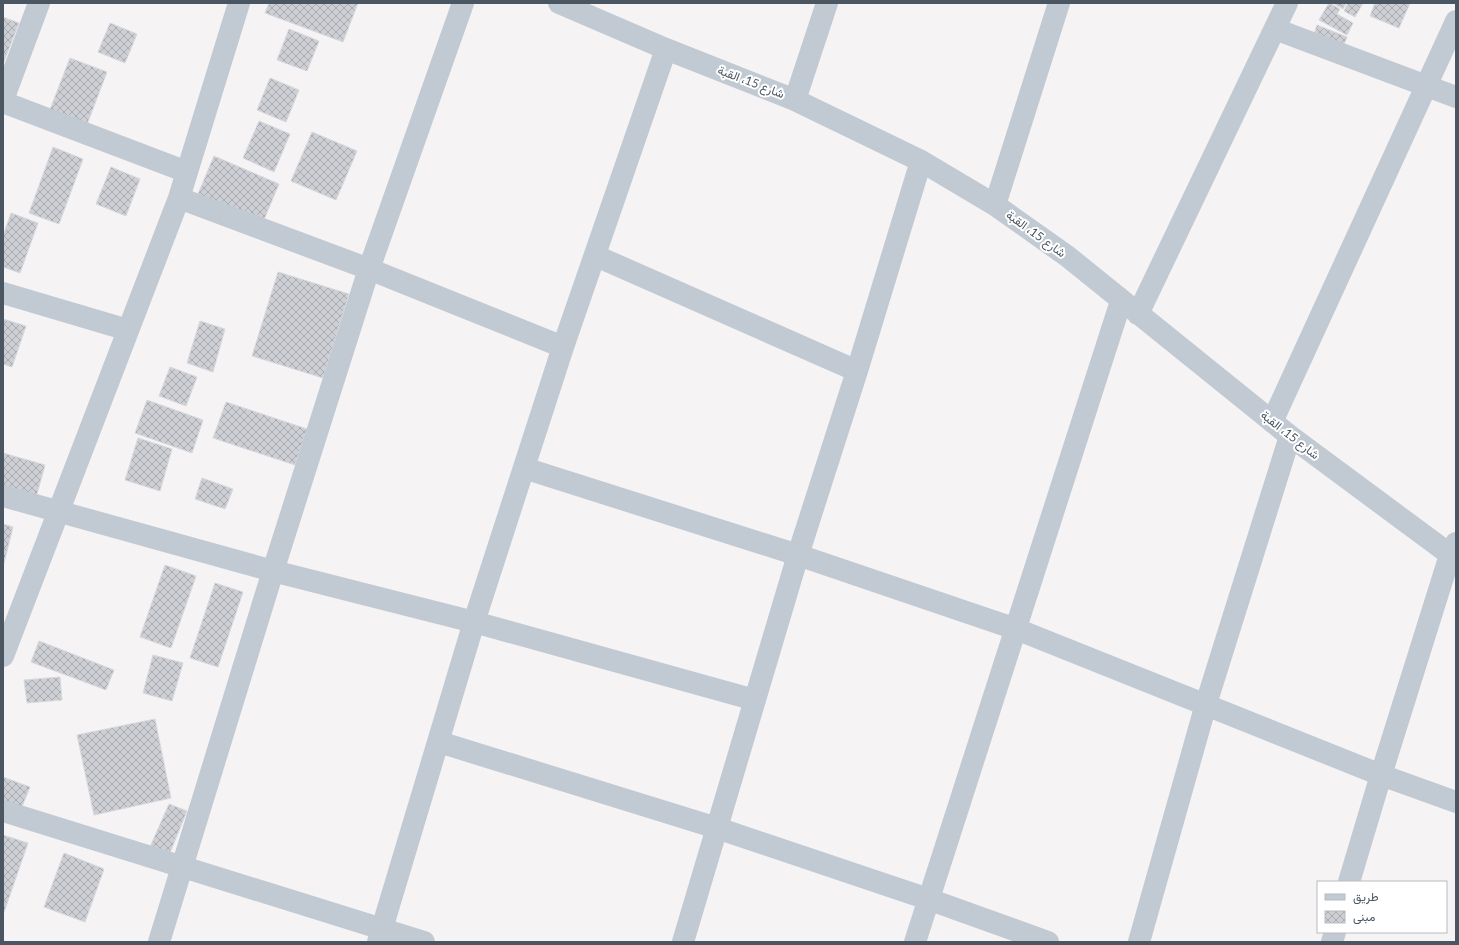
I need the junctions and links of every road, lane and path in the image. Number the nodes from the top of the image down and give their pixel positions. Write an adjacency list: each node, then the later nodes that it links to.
1 (39, 3): 14 (street)
2 (239, 3): 16 (street)
3 (463, 3): 20 (street)
4 (827, 3): 13 (street)
5 (1059, 3): 18 (street)
6 (1287, 3): 9 (street)
7 (569, 5): 10 (street, شارع 15، القبة)
8 (1456, 21): 11 (street)
9 (1275, 29): 11 (street); 23 (street)
10 (666, 49): 13 (street, شارع 15، القبة); 19 (street)
11 (1426, 85): 12 (street); 27 (street)
12 (1456, 97)
13 (795, 100): 15 (street, شارع 15، القبة)
14 (3, 101): 16 (street)
15 (921, 161): 18 (street, شارع 15، القبة); 26 (street)
16 (187, 172): 17 (street)
17 (179, 198): 20 (street); 24 (street)
18 (995, 206): 22 (street, شارع 15، القبة)
19 (596, 256): 25 (street); 26 (street)
20 (369, 269): 25 (street); 34 (street)
21 (3, 293): 24 (street)
22 (1121, 301): 23 (street, شارع 15، القبة); 36 (street)
23 (1138, 314): 27 (street, شارع 15، القبة)
24 (128, 330): 31 (street)
25 (563, 347): 29 (street)
26 (857, 372): 33 (street)
27 (1272, 422): 28 (street, شارع 15، القبة)
28 (1290, 436): 32 (street, شارع 15، القبة); 39 (street)
29 (524, 468): 33 (street); 35 (street)
30 (3, 496): 31 (street)
31 (58, 510): 34 (street); 37 (street)
32 (1454, 552): 41 (street)
33 (798, 555): 36 (street); 38 (street)
34 (273, 571): 35 (street); 45 (street)
35 (474, 622): 38 (street); 40 (street)
36 (1016, 629): 39 (street); 47 (street)
37 (3, 656)
38 (755, 700): 44 (street)
39 (1206, 704): 41 (street); 54 (street)
40 (438, 742): 44 (street); 48 (street)
41 (1381, 775): 42 (street); 46 (street)
42 (1456, 802)
43 (3, 811): 45 (street)
44 (717, 828): 47 (street); 51 (street)
45 (182, 866): 48 (street); 49 (street)
46 (1349, 881)
47 (928, 899): 52 (street); 53 (street)
48 (380, 935): 50 (street)
49 (159, 942)
50 (424, 942)
51 (683, 942)
52 (915, 942)
53 (1048, 942)
54 (1139, 942)

